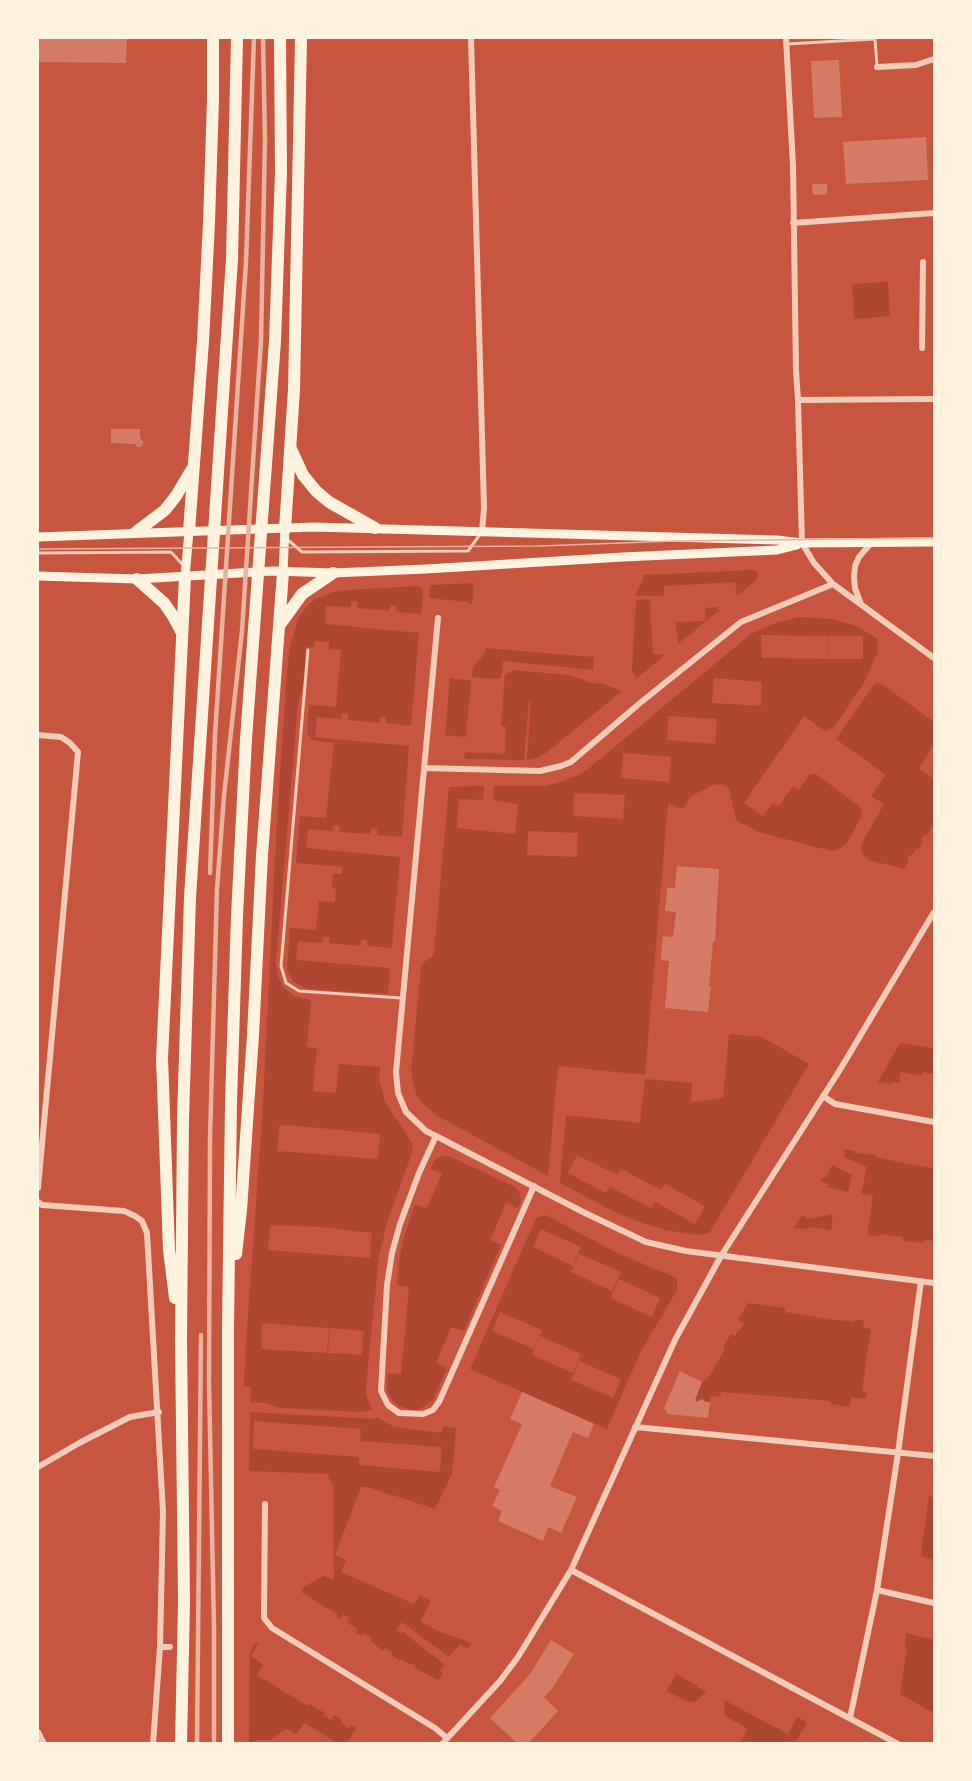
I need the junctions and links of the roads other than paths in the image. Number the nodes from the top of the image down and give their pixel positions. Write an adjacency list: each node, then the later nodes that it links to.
1 (213, 38): 16 (highway)
2 (237, 38): 53 (highway)
3 (280, 38): 52 (highway)
4 (301, 38): 15 (highway)
5 (471, 38): 21 (street)
6 (786, 41): 8 (lane); 10 (street)
7 (934, 59): 8 (street)
8 (877, 67)
9 (934, 213): 10 (street)
10 (793, 223): 14 (street)
11 (923, 262): 12 (street)
12 (922, 348)
13 (934, 399): 14 (street)
14 (798, 400): 25 (street)
15 (290, 448): 17 (highway); 20 (highway)
16 (194, 465): 18 (highway); 19 (highway)
17 (375, 528): 20 (main road); 21 (main road)
18 (193, 531): 19 (main road); 20 (main road); 29 (main road)
19 (136, 532): 22 (main road)
20 (282, 532): 21 (lane); 27 (main road)
21 (482, 532): 25 (main road)
22 (38, 537)
23 (872, 542): 24 (main road); 25 (main road); 33 (street)
24 (934, 542)
25 (802, 543): 28 (main road); 32 (street)
26 (38, 553): 29 (lane)
27 (278, 571): 28 (main road); 29 (main road); 35 (highway)
28 (333, 573): 35 (highway)
29 (189, 574): 31 (main road); 36 (highway)
30 (38, 576): 31 (main road)
31 (138, 579): 36 (highway)
32 (833, 584): 33 (street); 40 (street)
33 (861, 605): 38 (street)
34 (438, 618): 40 (street)
35 (278, 627): 52 (highway)
36 (182, 634): 53 (highway)
37 (308, 650): 42 (lane)
38 (934, 658)
39 (38, 735): 47 (street)
40 (424, 768): 42 (street)
41 (934, 912): 43 (street)
42 (403, 998): 45 (street)
43 (823, 1096): 44 (street); 49 (street)
44 (934, 1122)
45 (436, 1136): 46 (street); 46 (street)
46 (534, 1186): 49 (street)
47 (38, 1188)
48 (38, 1202): 54 (street)
49 (721, 1256): 50 (street); 55 (street)
50 (921, 1281): 51 (street); 56 (street)
51 (934, 1283)
52 (228, 1327): 71 (highway)
53 (181, 1340): 70 (highway)
54 (159, 1412): 58 (street); 63 (street)
55 (635, 1427): 56 (street); 60 (street)
56 (898, 1453): 57 (street); 61 (street)
57 (934, 1456)
58 (38, 1467)
59 (265, 1504): 67 (street)
60 (572, 1570): 65 (street); 67 (street)
61 (877, 1590): 62 (street); 65 (street)
62 (934, 1603)
63 (160, 1647): 64 (street); 69 (street)
64 (170, 1647)
65 (850, 1718): 72 (street)
66 (38, 1732): 68 (street)
67 (444, 1741)
68 (44, 1743)
69 (153, 1743)
70 (181, 1743)
71 (228, 1743)
72 (898, 1743)

